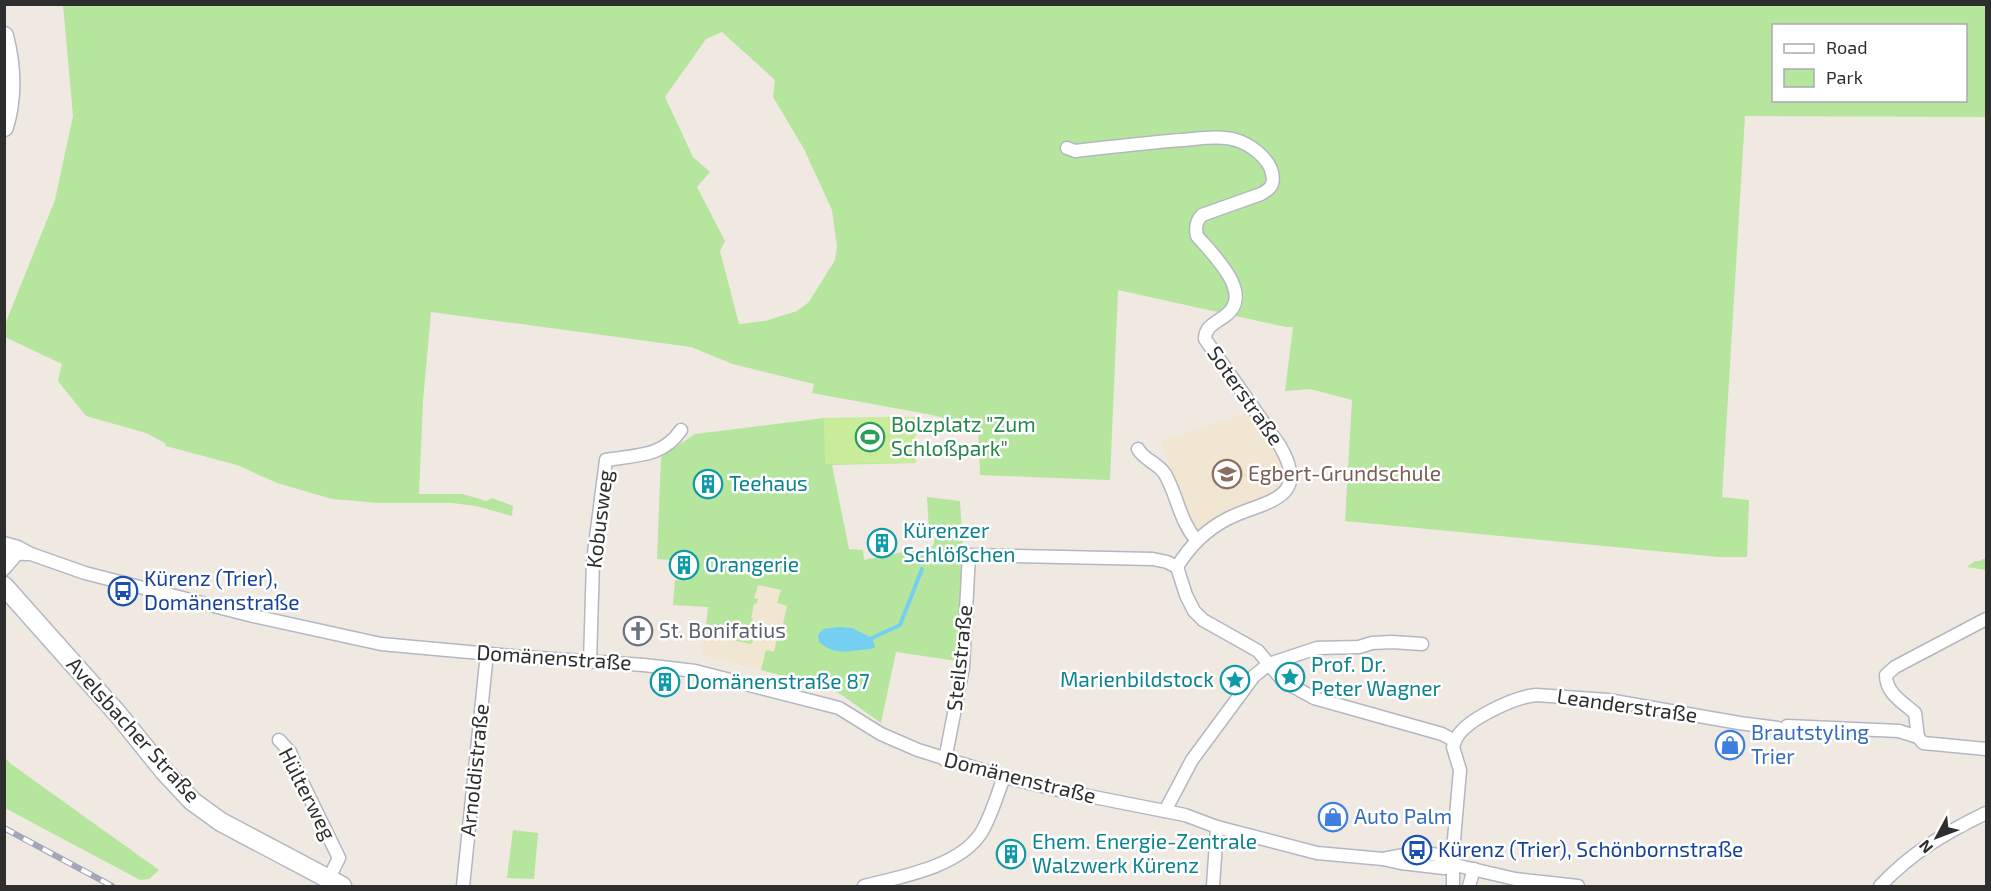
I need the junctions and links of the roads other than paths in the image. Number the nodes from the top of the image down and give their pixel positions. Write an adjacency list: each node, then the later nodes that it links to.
1 (4, 36): 2 (main road)
2 (4, 127)
3 (1067, 148): 6 (street, Soterstraße)
4 (681, 430): 16 (street, Kobusweg)
5 (1138, 449): 6 (street)
6 (1197, 541): 10 (street, Soterstraße)
7 (4, 543): 9 (street, Domänenstraße)
8 (11, 553): 9 (street, Domänenstraße); 11 (street, Domänenstraße)
9 (31, 554): 15 (street, Domänenstraße)
10 (1178, 567): 17 (street); 22 (street, Steilstraße)
11 (4, 569)
12 (5, 586): 29 (main road, Avelsbacher Straße)
13 (1986, 619): 18 (street)
14 (1422, 644): 17 (street)
15 (487, 653): 16 (street, Domänenstraße); 30 (street, Arnoldistraße)
16 (590, 662): 22 (street, Domänenstraße)
17 (1269, 664): 20 (street); 24 (street)
18 (1918, 737): 20 (street, Leanderstraße); 21 (street, Leanderstraße)
19 (279, 740): 29 (street, Hülterweg)
20 (1455, 741): 27 (street)
21 (1986, 749)
22 (945, 759): 23 (street, Domänenstraße)
23 (1004, 777): 24 (street, Domänenstraße); 31 (street)
24 (1165, 811): 26 (street, Domänenstraße)
25 (1986, 813): 36 (street)
26 (1217, 827): 27 (street, Domänenstraße); 32 (street)
27 (1455, 865): 28 (street, Domänenstraße); 33 (street)
28 (1474, 869): 34 (street); 35 (street, Domänenstraße)
29 (335, 883)
30 (463, 886)
31 (864, 886)
32 (1213, 886)
33 (1453, 886)
34 (1469, 886)
35 (1578, 886)
36 (1880, 886)

